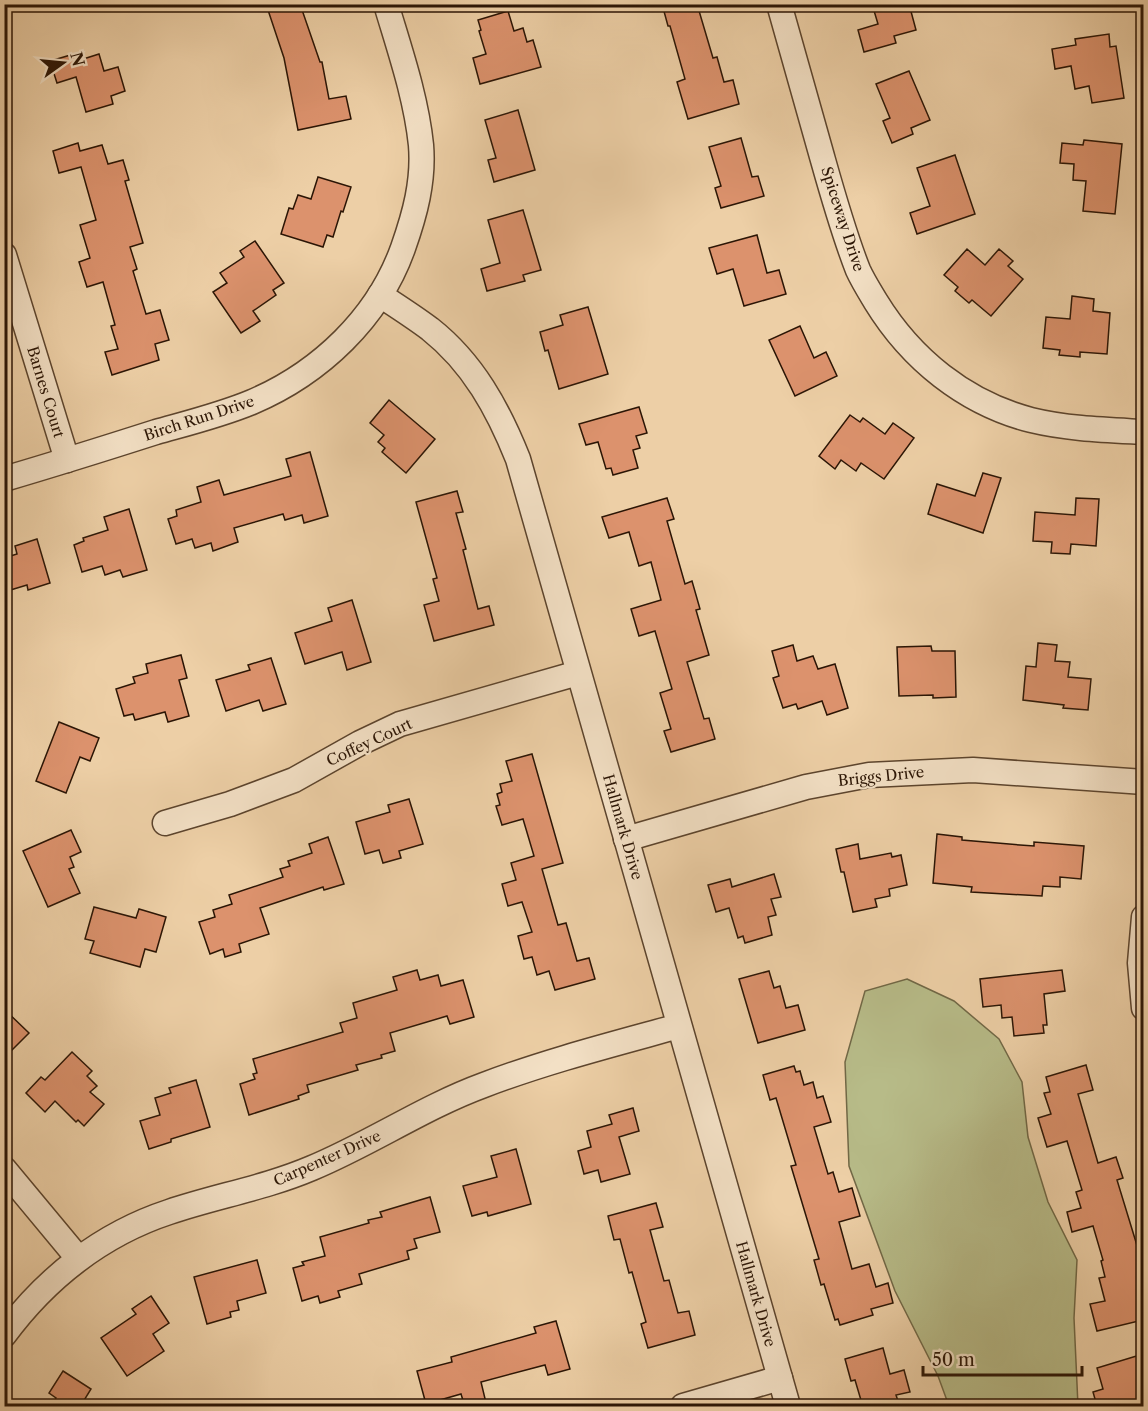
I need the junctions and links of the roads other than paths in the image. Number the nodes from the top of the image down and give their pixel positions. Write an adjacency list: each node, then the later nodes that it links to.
1 (386, 4): 4 (street, Birch Run Drive)
2 (779, 4): 5 (street, Spiceway Drive)
3 (4, 255): 6 (street, Barnes Court)
4 (380, 295): 6 (street, Birch Run Drive); 8 (street, Hallmark Drive)
5 (1143, 432)
6 (67, 460): 7 (street, Birch Run Drive)
7 (4, 479)
8 (578, 674): 10 (street, Coffey Court); 11 (street, Hallmark Drive)
9 (1143, 782): 11 (street, Briggs Drive)
10 (165, 823)
11 (626, 839): 14 (street, Hallmark Drive)
12 (1143, 917): 13 (street)
13 (1143, 1008)
14 (679, 1026): 16 (street, Carpenter Drive); 18 (street, Hallmark Drive)
15 (4, 1169): 16 (street)
16 (78, 1258): 17 (street, Carpenter Drive)
17 (4, 1335)
18 (780, 1378): 19 (street); 20 (street, Hallmark Drive)
19 (683, 1407)
20 (788, 1407)

